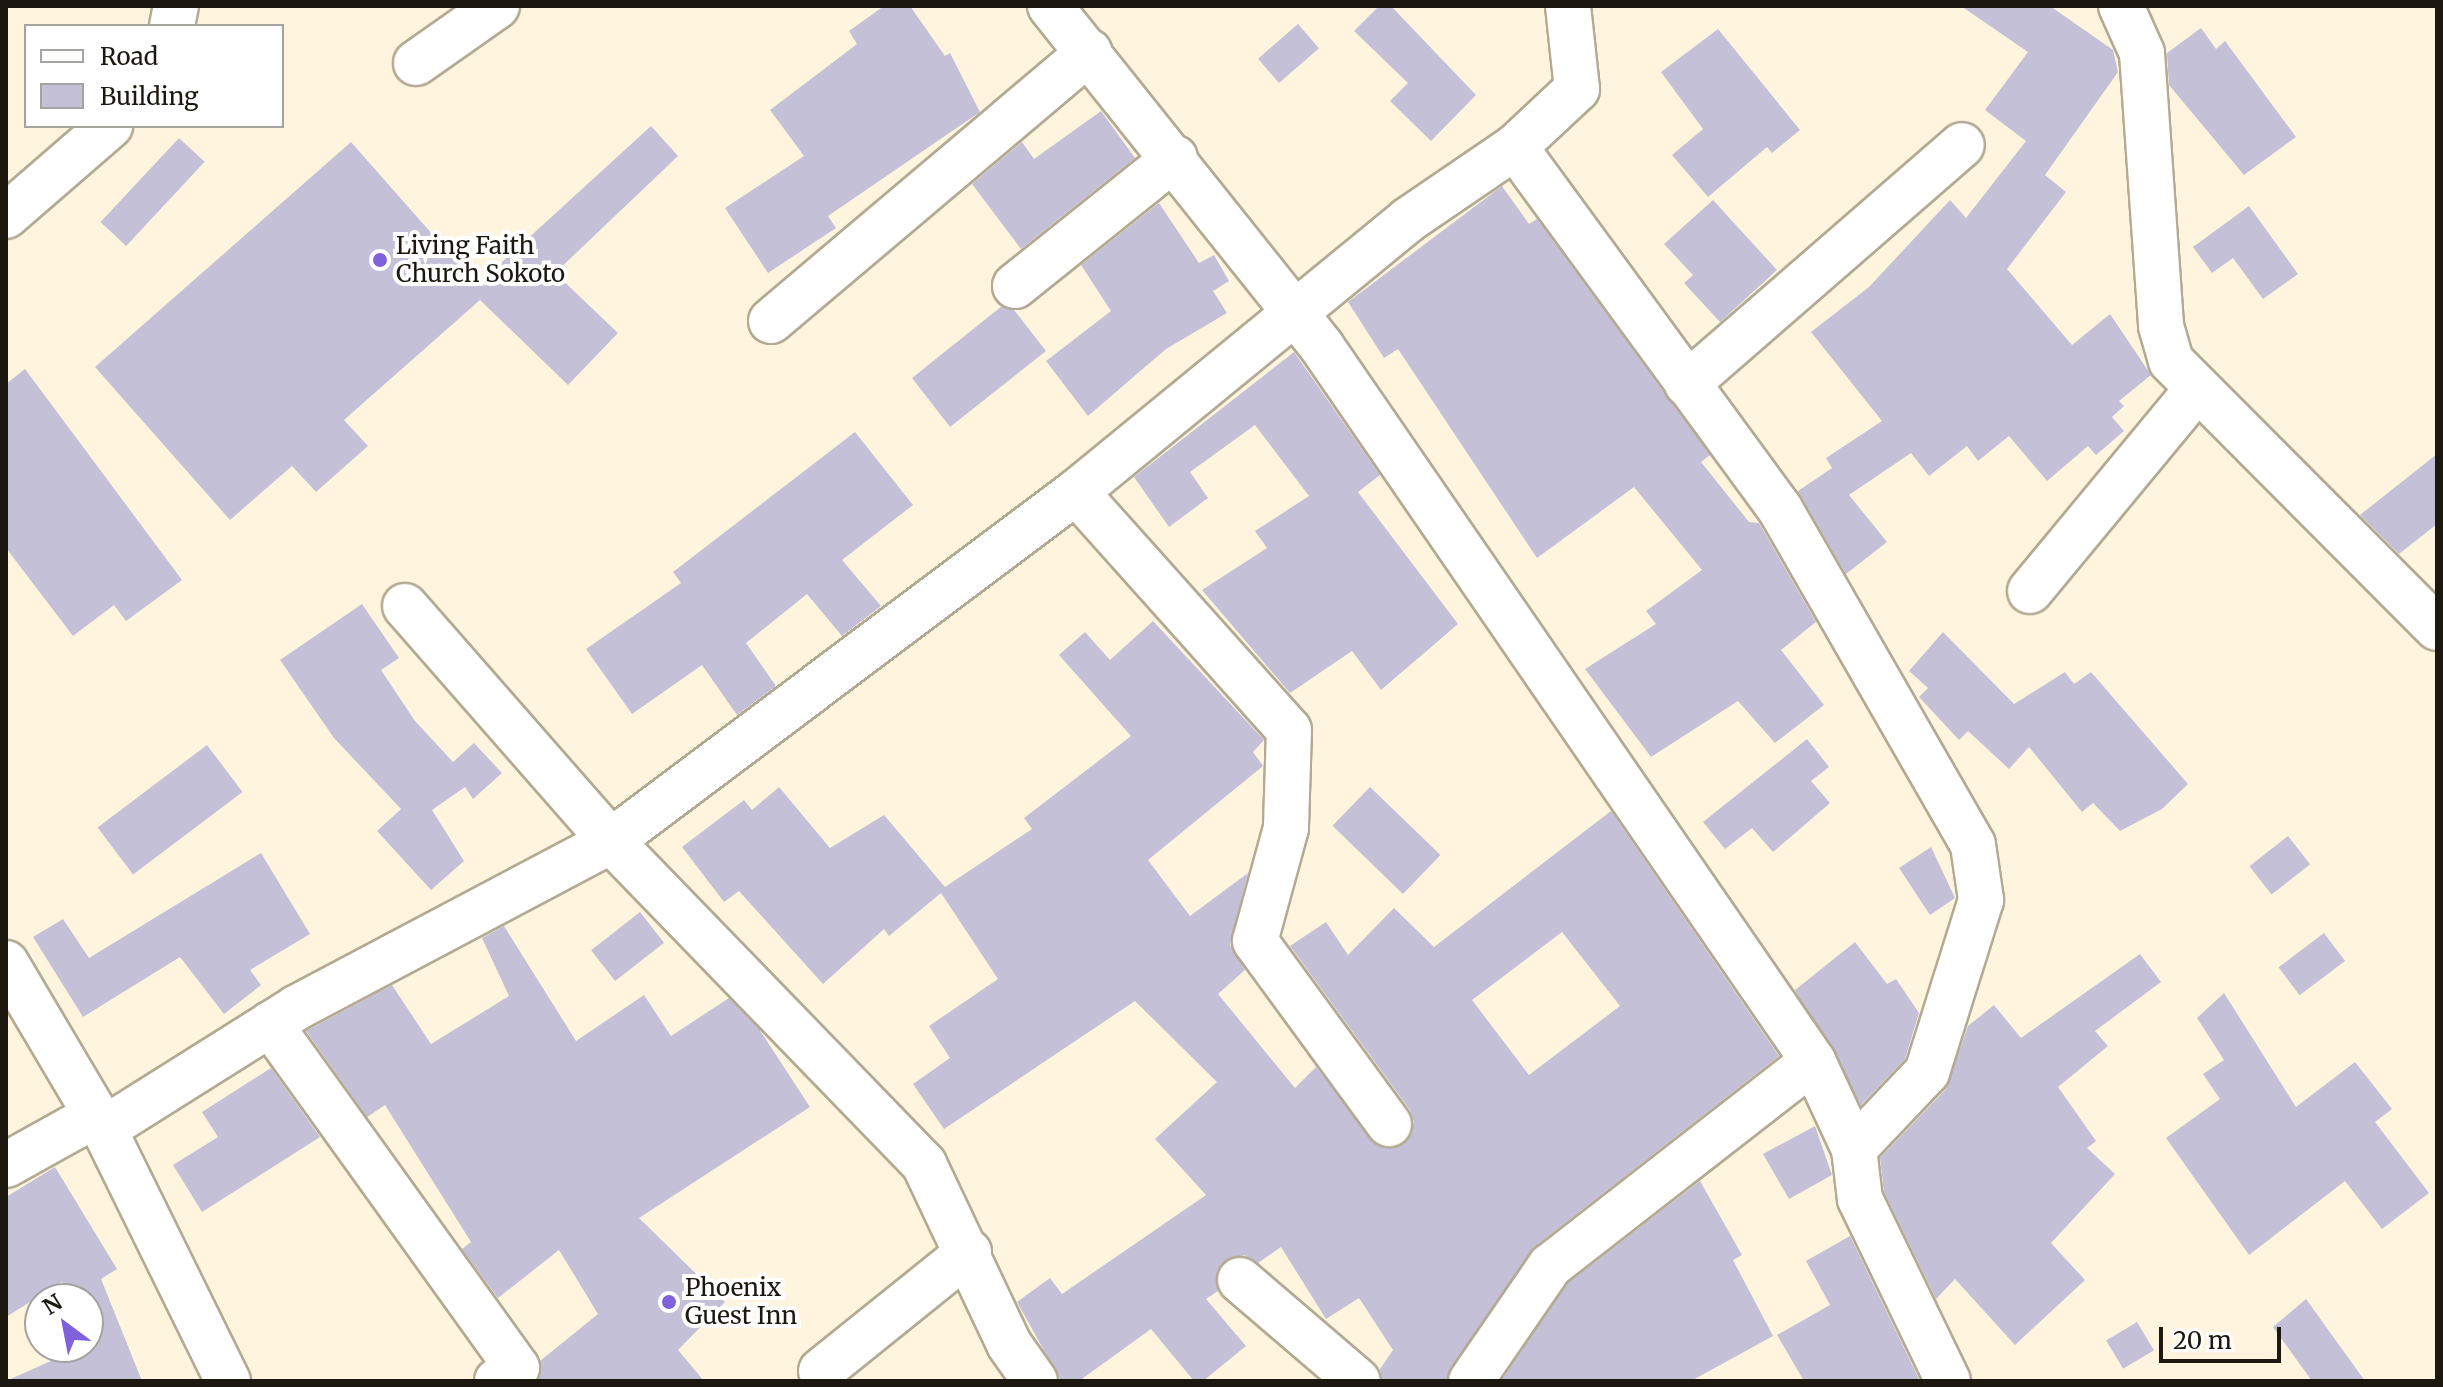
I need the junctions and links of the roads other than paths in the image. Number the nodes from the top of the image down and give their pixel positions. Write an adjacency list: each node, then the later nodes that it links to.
1 (497, 6): 6 (street)
2 (1050, 6): 5 (street)
3 (1568, 6): 9 (street)
4 (2121, 6): 16 (street)
5 (1089, 52): 10 (street); 14 (street)
6 (416, 63)
7 (108, 128): 11 (street)
8 (1962, 145): 15 (street)
9 (1515, 147): 13 (street); 15 (street)
10 (1175, 158): 12 (street); 13 (street)
11 (6, 216)
12 (1015, 286)
13 (1296, 314): 17 (street); 24 (street)
14 (771, 321)
15 (1687, 384): 27 (street)
16 (2197, 389): 18 (street); 20 (street)
17 (1076, 492): 21 (street); 26 (street)
18 (2030, 591)
19 (405, 606): 21 (street)
20 (2437, 628)
21 (611, 841): 23 (street); 29 (street)
22 (6, 963): 25 (street)
23 (270, 1024): 25 (street); 33 (street)
24 (1813, 1061): 27 (street); 36 (street)
25 (100, 1122): 28 (street); 32 (street)
26 (1389, 1124)
27 (1854, 1149): 37 (street)
28 (6, 1165)
29 (969, 1252): 31 (street); 34 (street)
30 (1240, 1280): 35 (street)
31 (821, 1371)
32 (228, 1381)
33 (497, 1381)
34 (1035, 1381)
35 (1358, 1381)
36 (1471, 1381)
37 (1948, 1381)

